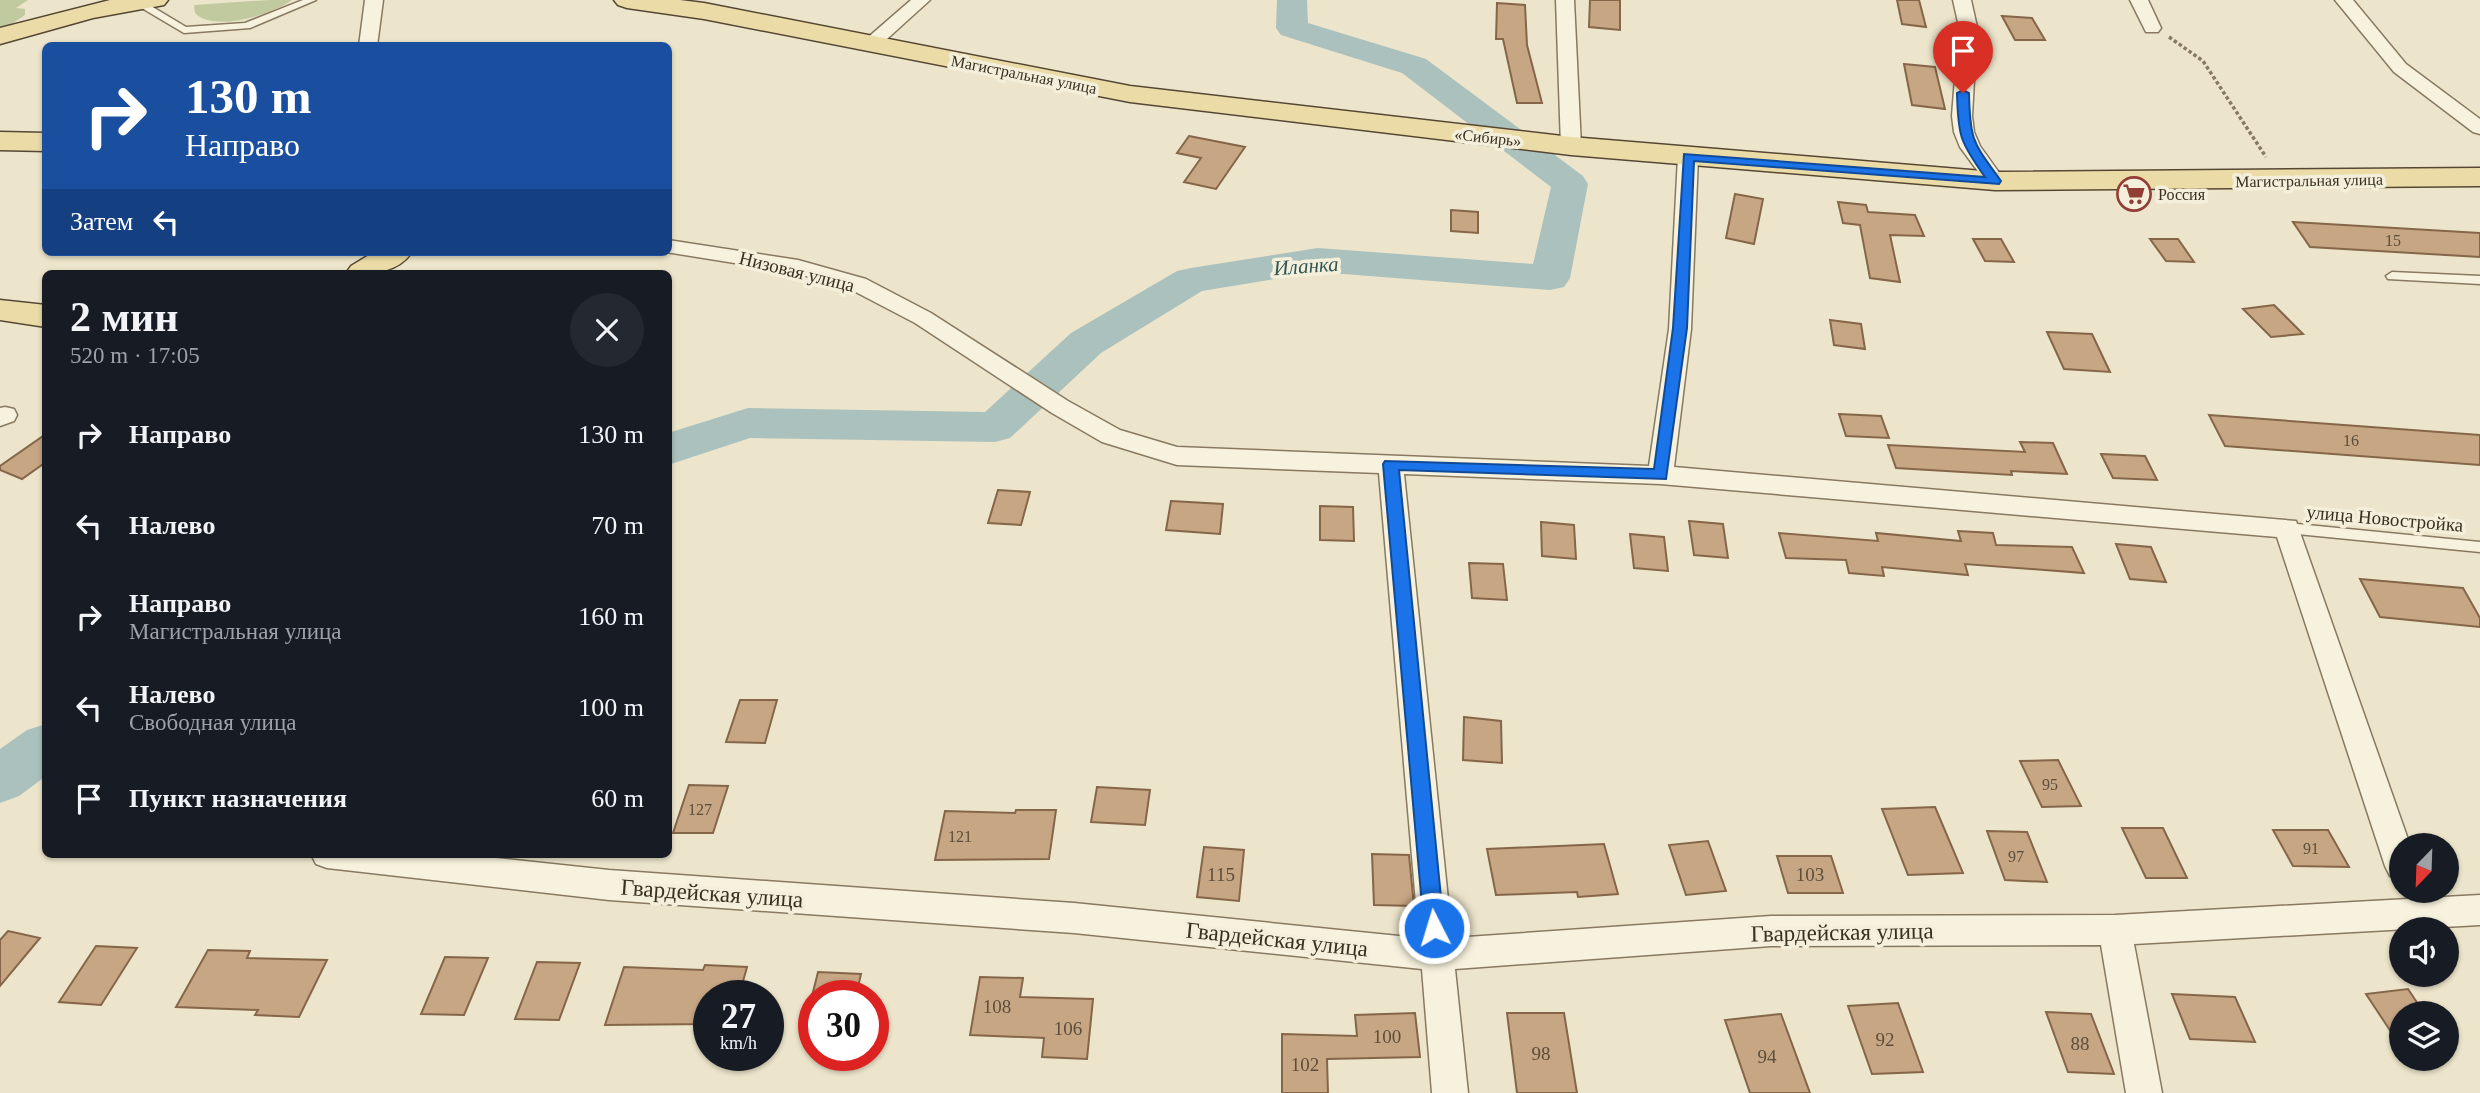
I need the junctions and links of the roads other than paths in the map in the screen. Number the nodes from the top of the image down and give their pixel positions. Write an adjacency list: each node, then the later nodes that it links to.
1 (311, 0): 9 (lane)
2 (374, 0): 12 (street)
3 (627, 0): 13 (main road, Магистральная улица)
4 (921, 0): 13 (street)
5 (1565, 0): 19 (street)
6 (1962, 0): 22 (street)
7 (2139, 0): 10 (street)
8 (2344, 0): 15 (street)
9 (146, 1): 11 (main road); 14 (main road)
10 (2152, 27)
11 (0, 36)
12 (369, 42)
13 (872, 44): 16 (main road, Магистральная улица)
14 (0, 54)
15 (2480, 128)
16 (1424, 130): 19 (main road, «Сибирь»)
17 (0, 141): 18 (main road)
18 (42, 142)
19 (1562, 145): 20 (main road, Магистральная улица)
20 (1688, 157): 22 (main road, Магистральная улица); 31 (street)
21 (2480, 177): 22 (main road, Магистральная улица)
22 (1994, 181)
23 (672, 247): 30 (street, Низовая улица)
24 (388, 256): 25 (main road)
25 (371, 265)
26 (2392, 276): 27 (lane)
27 (2480, 279)
28 (0, 310): 29 (main road)
29 (42, 315)
30 (1391, 464): 31 (street, Низовая улица); 40 (street)
31 (1660, 475): 32 (street, Низовая улица)
32 (2287, 528): 33 (lane, улица Новостройка); 34 (street)
33 (2480, 547)
34 (2390, 833)
35 (364, 858): 40 (street, Гвардейская улица)
36 (2402, 903): 39 (street, Гвардейская улица)
37 (2421, 903): 38 (street, Гвардейская улица)
38 (2480, 910)
39 (2115, 930): 40 (street, Гвардейская улица); 42 (street)
40 (1436, 955): 41 (street)
41 (1450, 1093)
42 (2144, 1093)

